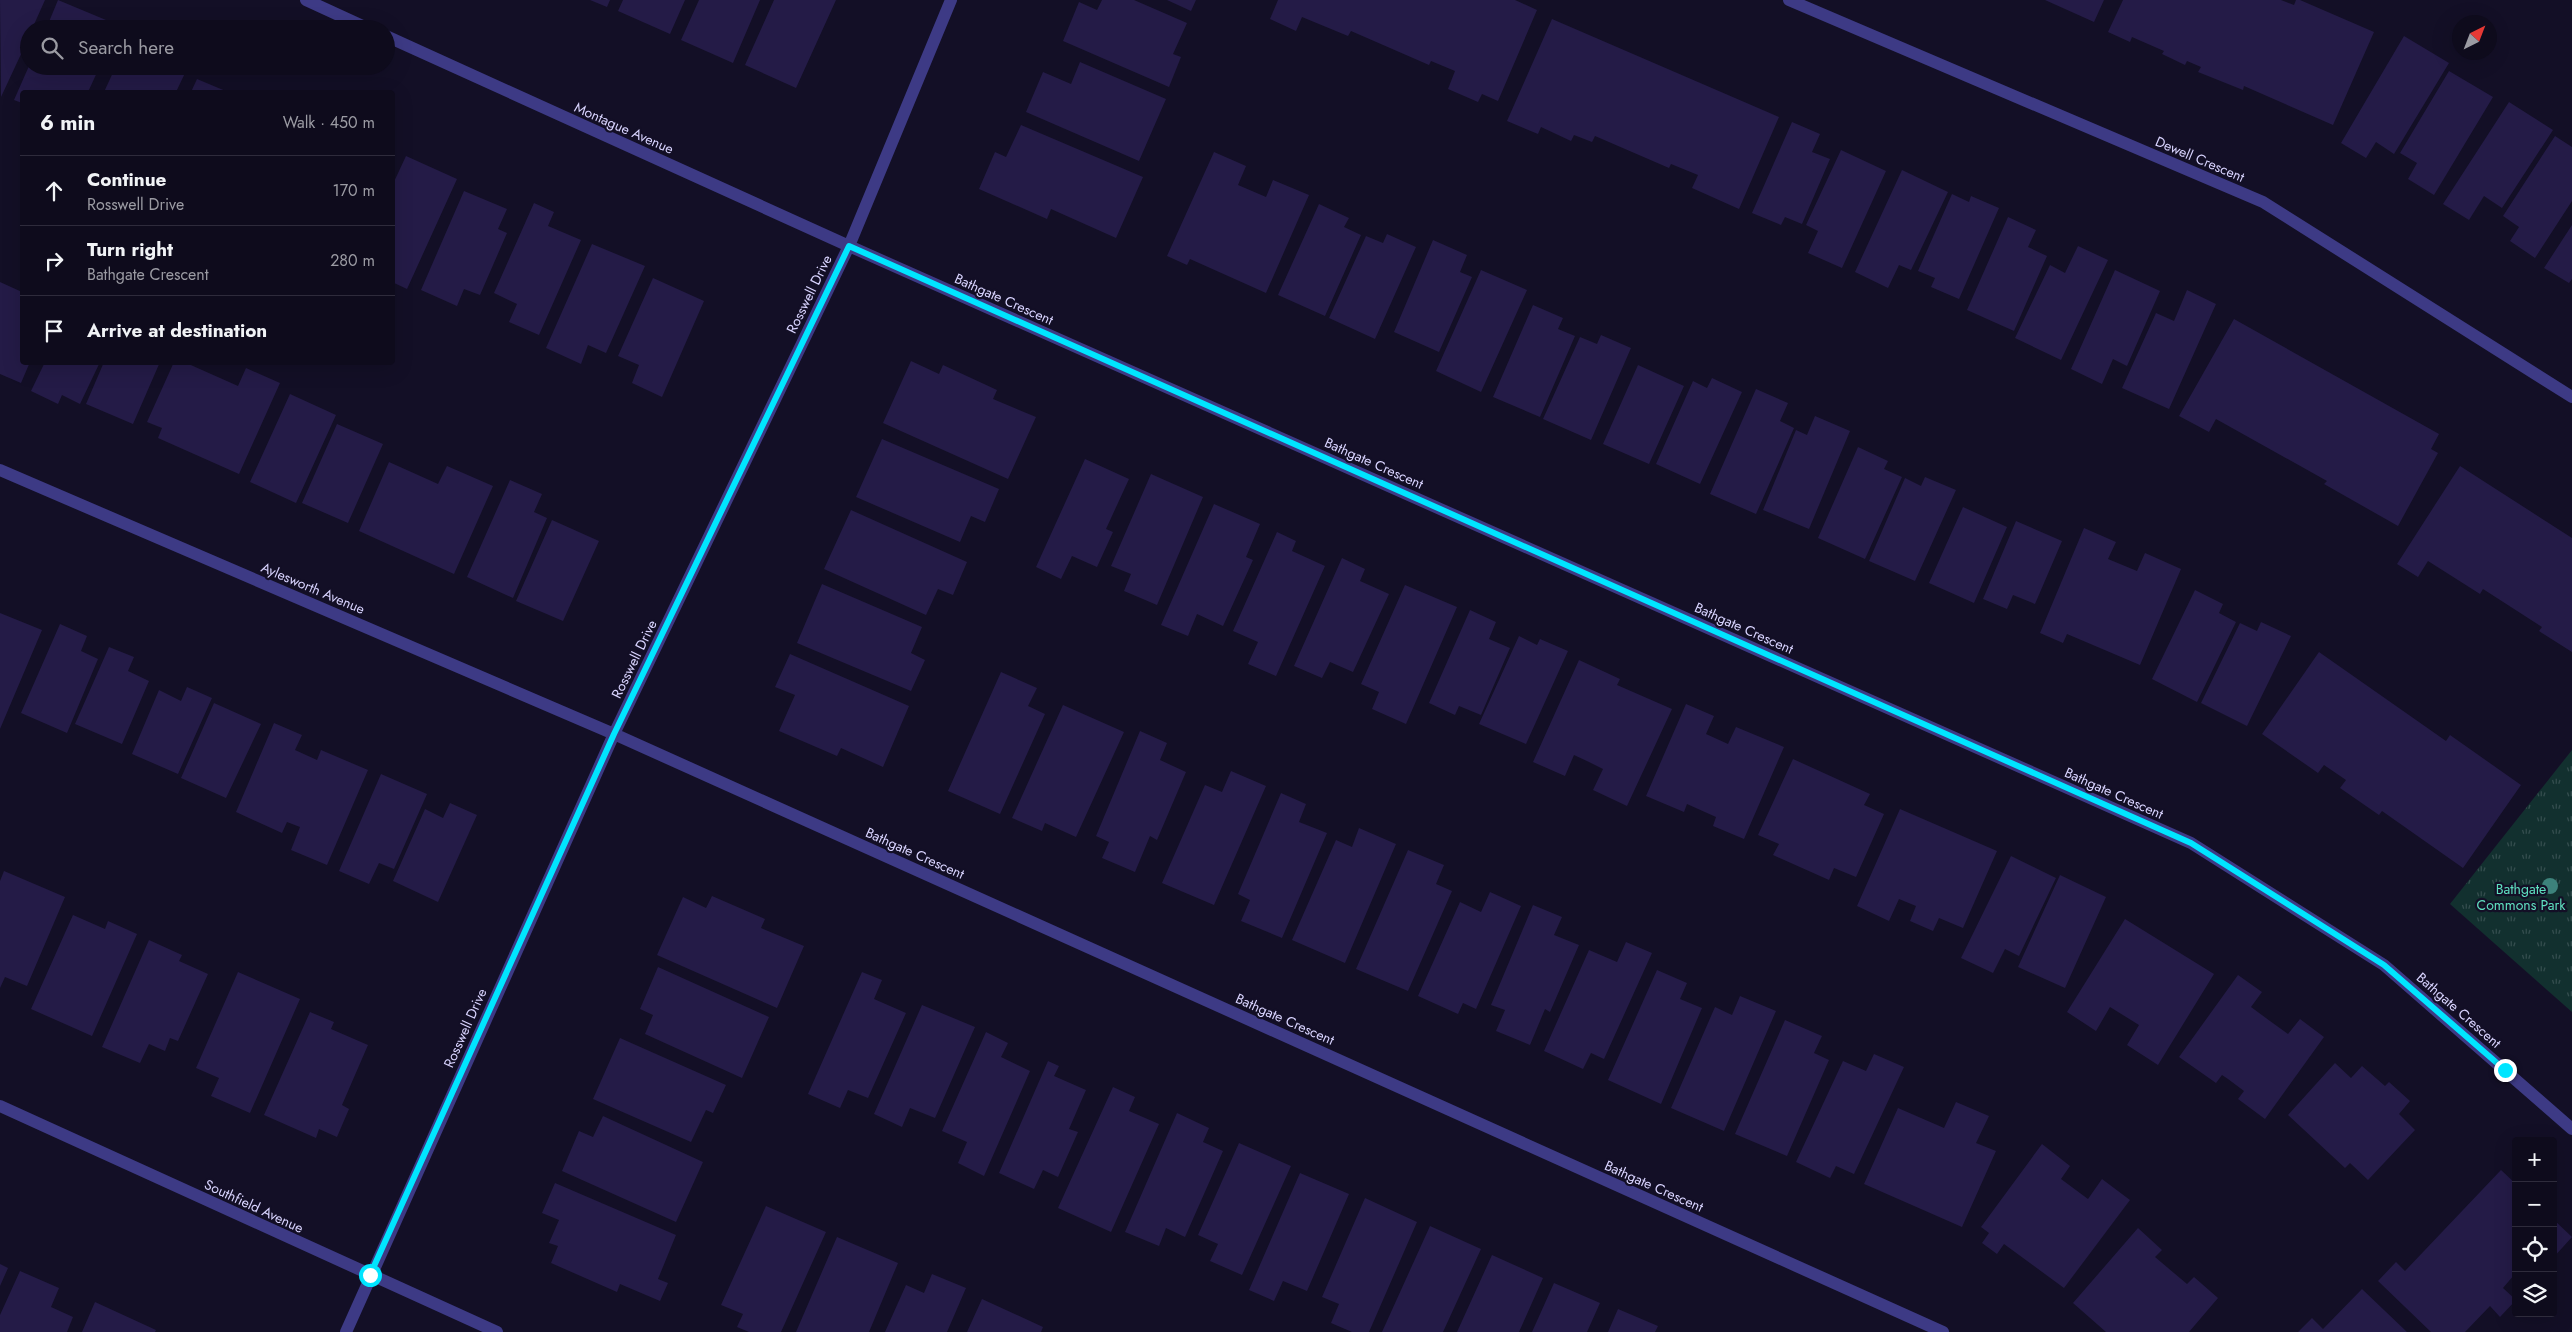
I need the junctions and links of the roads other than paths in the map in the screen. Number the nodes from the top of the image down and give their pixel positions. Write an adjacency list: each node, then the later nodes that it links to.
1 (306, 0): 4 (street)
2 (951, 0): 6 (street, Rosswell Drive)
3 (1789, 0): 7 (street, Dewell Crescent)
4 (349, 20)
5 (395, 40): 6 (street, Montague Avenue)
6 (849, 246): 9 (street, Rosswell Drive); 11 (street, Bathgate Crescent)
7 (2572, 397)
8 (0, 470): 9 (street, Aylesworth Avenue)
9 (614, 734): 12 (street, Rosswell Drive); 15 (street, Bathgate Crescent)
10 (0, 1106): 12 (street, Southfield Avenue)
11 (2572, 1128)
12 (370, 1275): 13 (street, Rosswell Drive); 14 (street, Southfield Avenue)
13 (346, 1332)
14 (496, 1332)
15 (1943, 1332)

